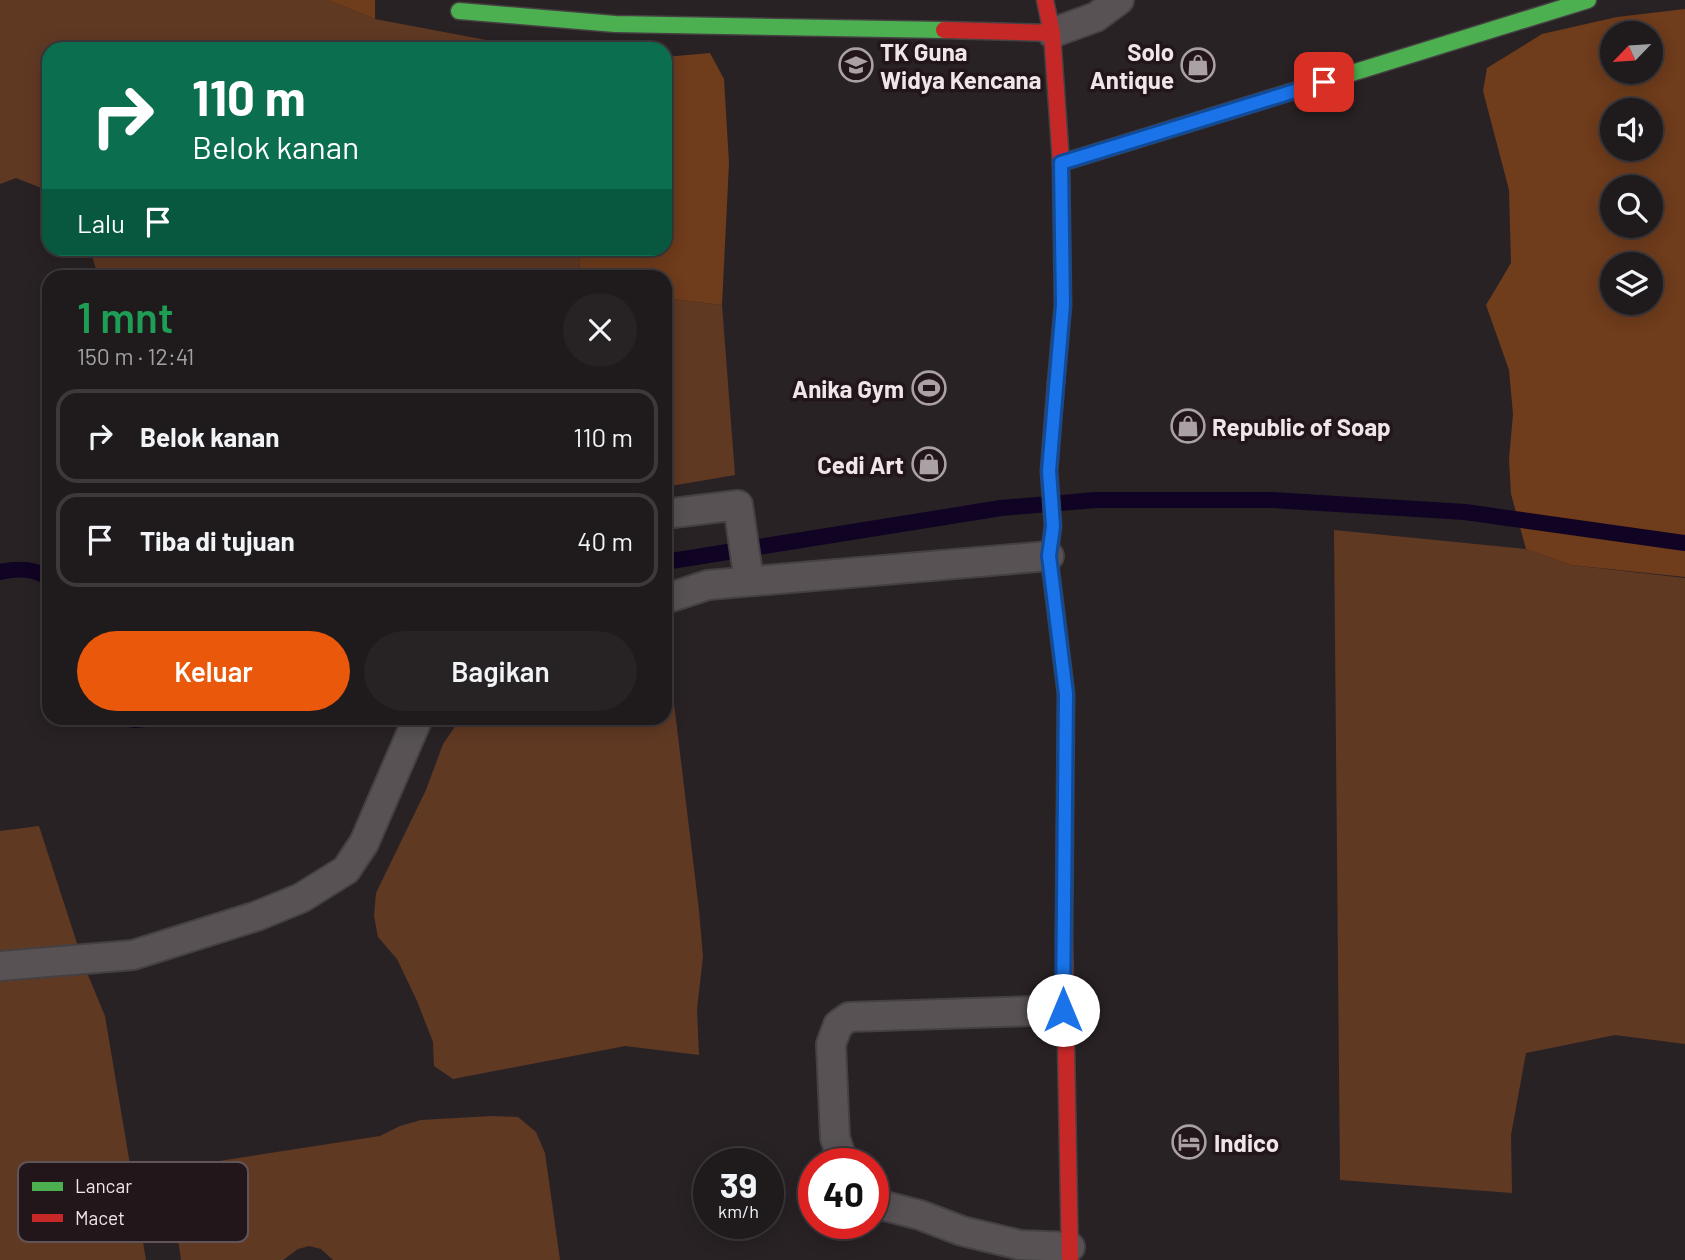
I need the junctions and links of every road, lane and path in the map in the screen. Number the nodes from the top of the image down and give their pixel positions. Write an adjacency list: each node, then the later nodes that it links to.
1 (1045, 0): 5 (street)
2 (1119, 0): 5 (lane)
3 (1588, 0): 6 (street)
4 (459, 10): 5 (street)
5 (1052, 33): 6 (street)
6 (1061, 163): 8 (street)
7 (672, 513): 9 (lane)
8 (1049, 556): 9 (lane); 13 (street)
9 (748, 577): 10 (lane)
10 (672, 597)
11 (415, 725): 12 (lane)
12 (0, 966)
13 (1063, 1010): 14 (lane); 16 (street)
14 (838, 1148)
15 (889, 1207): 16 (lane)
16 (1070, 1253)

